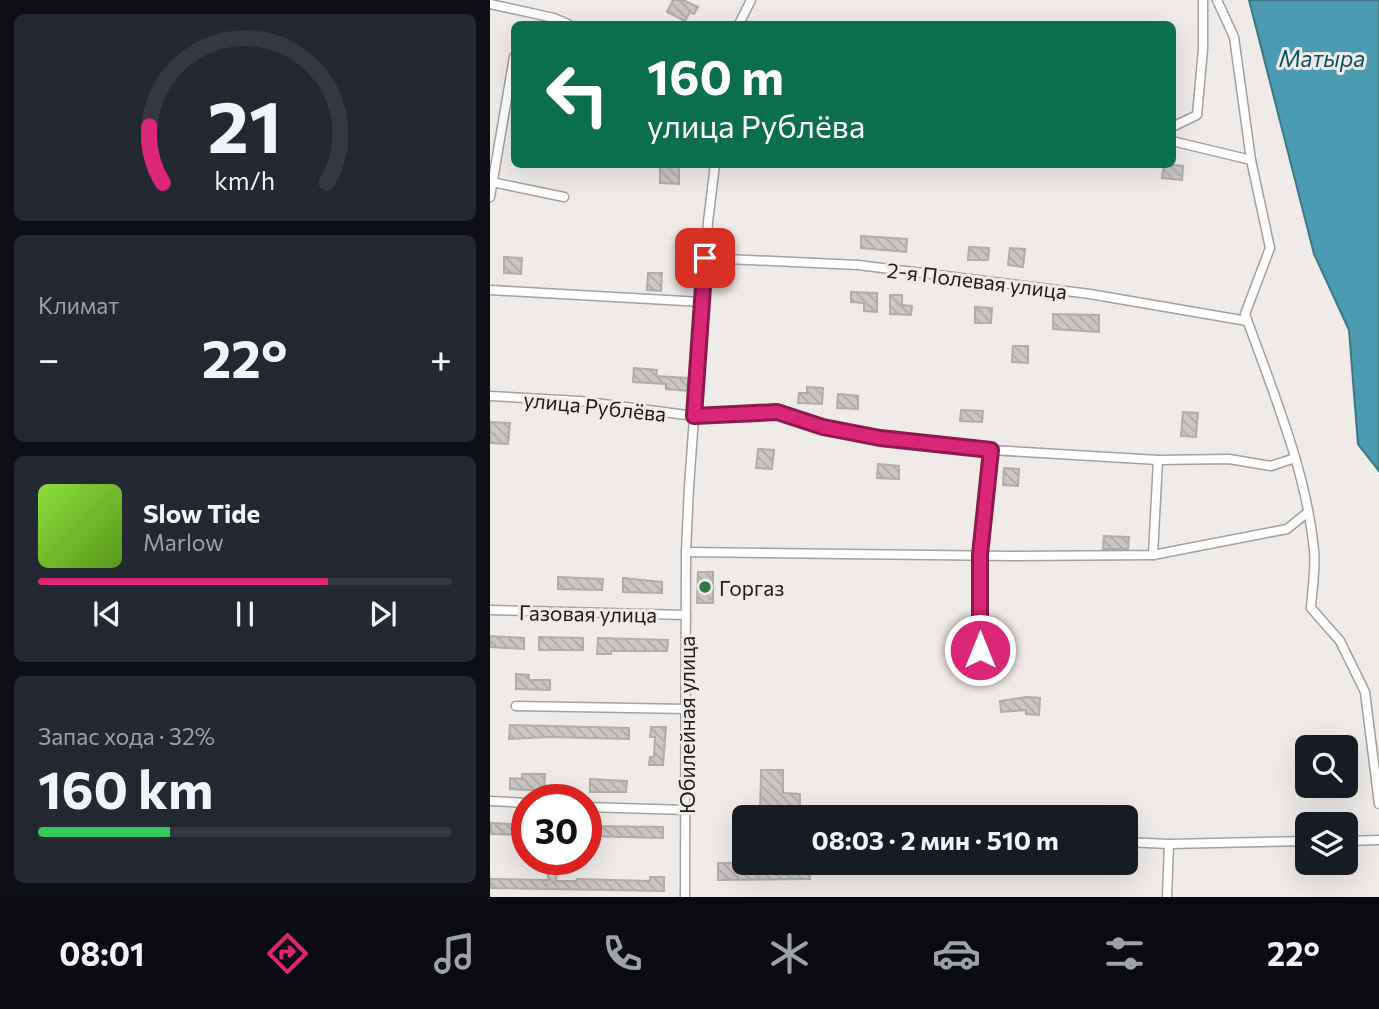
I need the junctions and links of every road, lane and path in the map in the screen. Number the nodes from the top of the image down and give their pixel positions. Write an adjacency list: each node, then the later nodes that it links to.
1 (751, 0): 8 (street)
2 (1203, 0): 10 (street)
3 (1217, 0): 12 (street)
4 (490, 4): 5 (street)
5 (523, 13): 6 (street); 7 (street)
6 (522, 21)
7 (561, 21)
8 (740, 21)
9 (511, 74): 14 (street)
10 (1176, 126)
11 (1176, 142): 12 (street)
12 (1251, 160): 20 (street)
13 (715, 168): 17 (street)
14 (492, 182): 15 (street); 16 (street)
15 (490, 197)
16 (564, 197)
17 (705, 258): 19 (street); 20 (street, 2-я Полевая улица)
18 (490, 290): 19 (street)
19 (702, 302): 22 (street)
20 (1247, 321): 24 (street)
21 (490, 396): 22 (street, улица Рублёва)
22 (694, 416): 23 (street, улица Рублёва); 27 (street)
23 (991, 450): 25 (street, улица Рублёва); 28 (street)
24 (1295, 458): 25 (street, улица Рублёва); 26 (street)
25 (1158, 460): 29 (street)
26 (1308, 512): 29 (street); 37 (street)
27 (686, 552): 28 (street); 31 (street, Юбилейная улица)
28 (980, 555): 29 (street); 32 (street)
29 (1153, 555)
30 (490, 610): 31 (street, Газовая улица)
31 (686, 615): 34 (street, Юбилейная улица)
32 (980, 650)
33 (516, 706): 34 (street)
34 (686, 709): 39 (street, Юбилейная улица)
35 (490, 801): 36 (street)
36 (511, 802)
37 (1379, 804)
38 (602, 807): 39 (street)
39 (686, 810): 45 (street, Юбилейная улица)
40 (1379, 840): 42 (street)
41 (1295, 841): 44 (street)
42 (1358, 841)
43 (1138, 843): 44 (street)
44 (1169, 844): 46 (street)
45 (685, 897)
46 (1167, 897)

